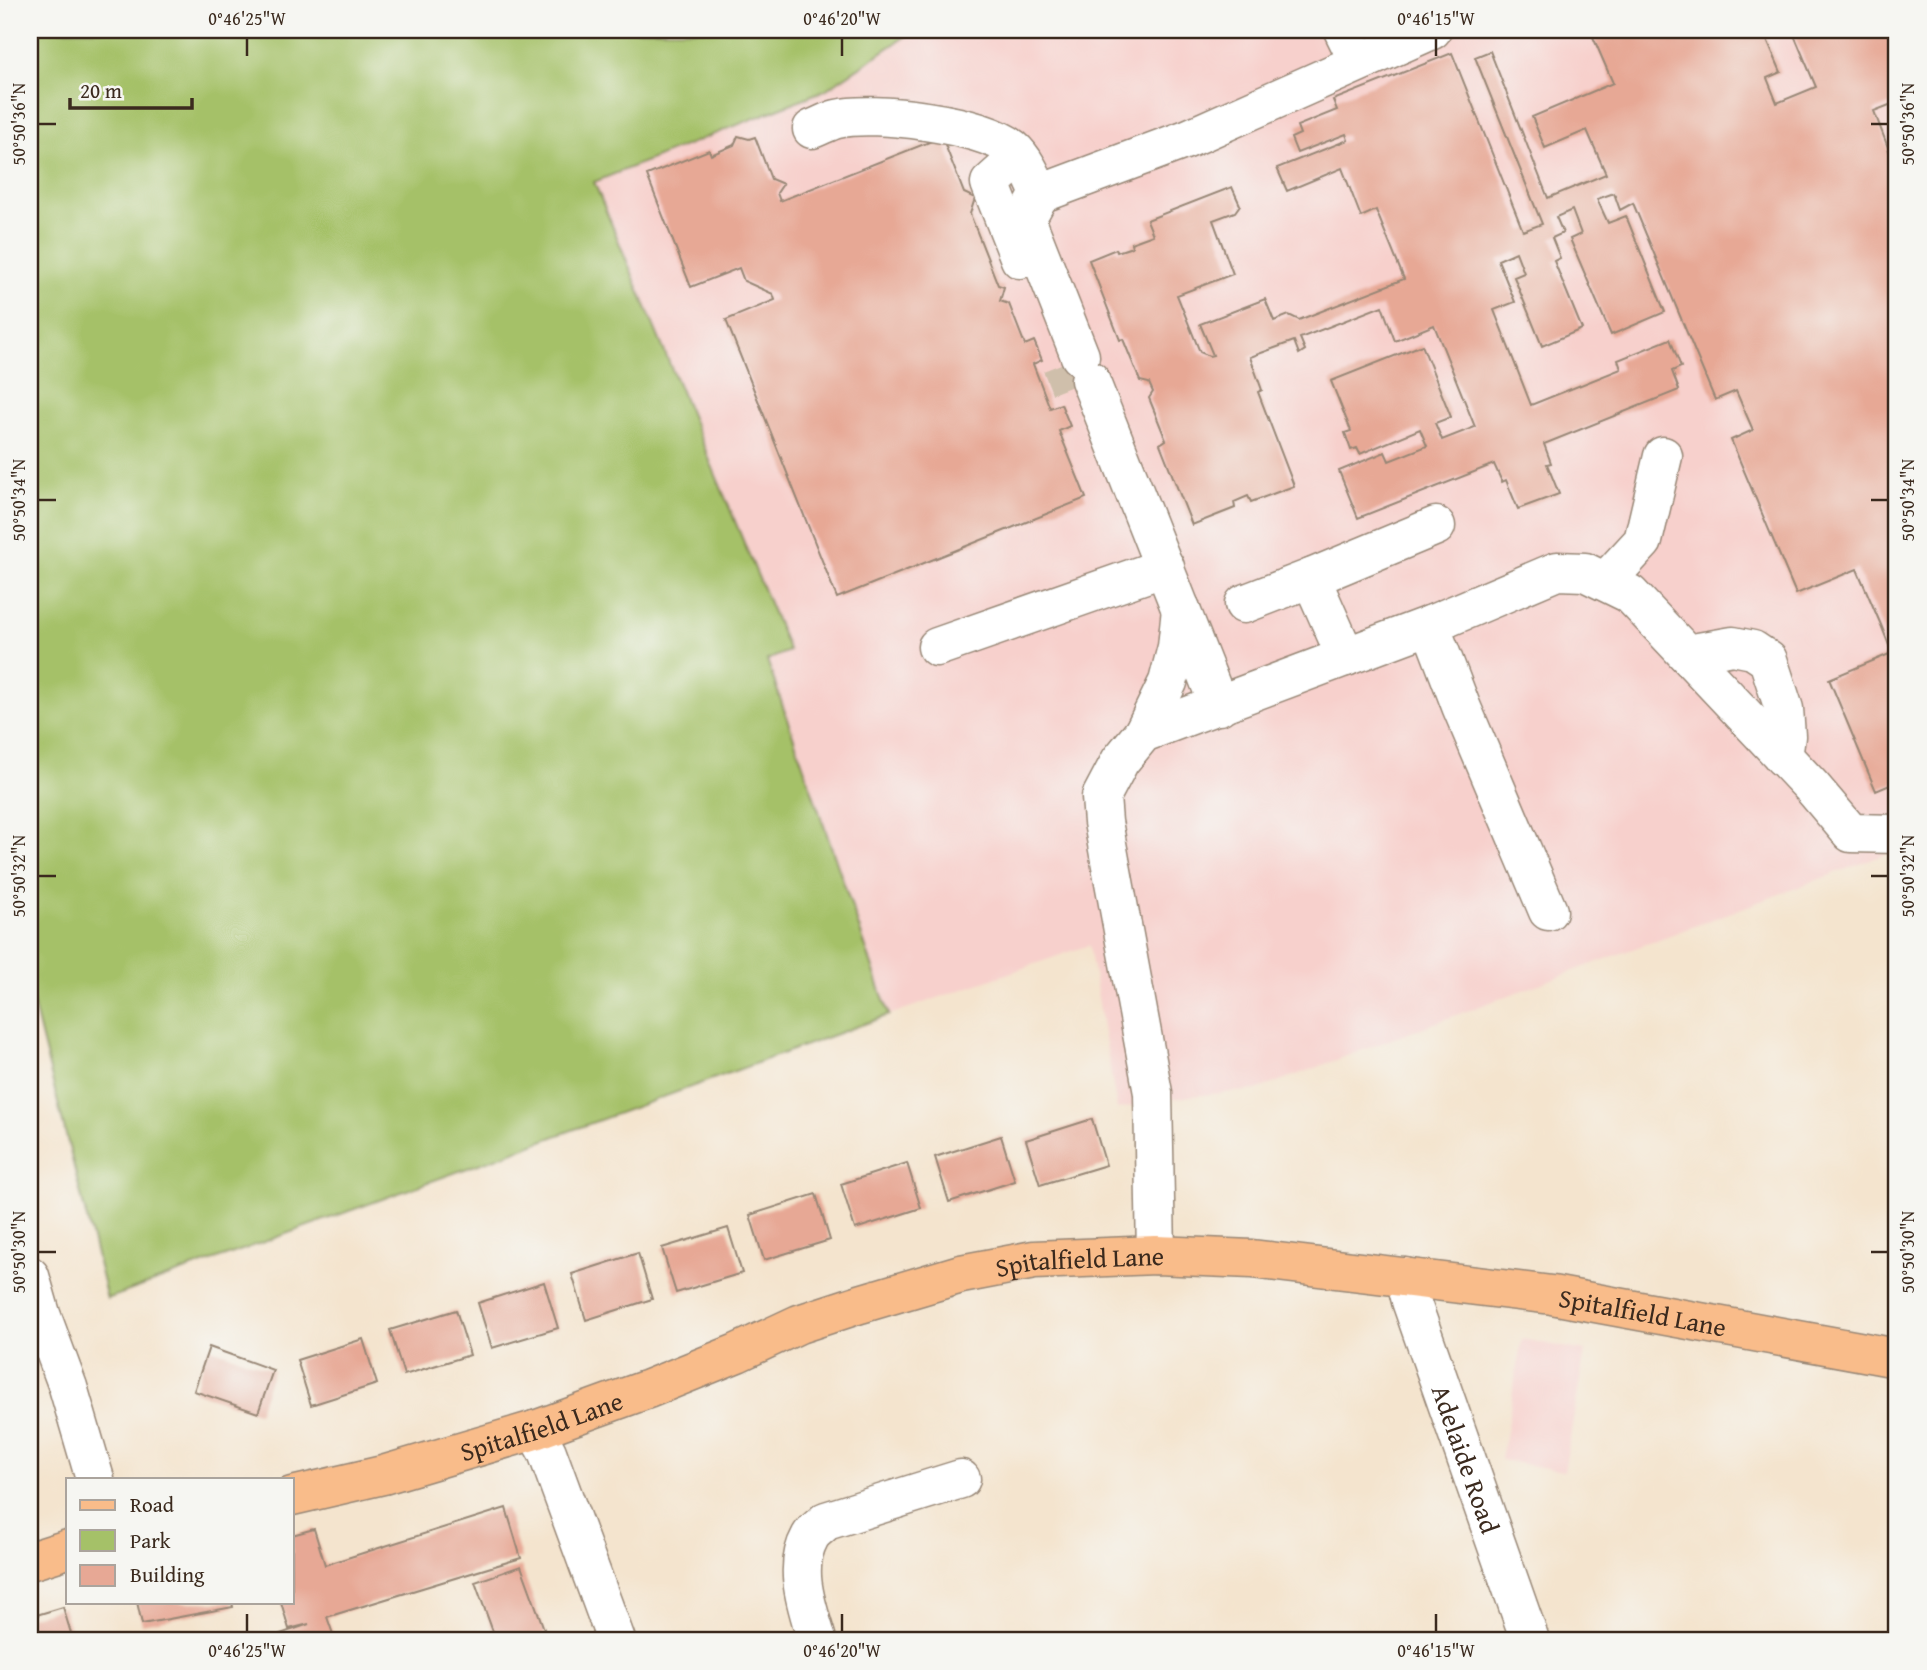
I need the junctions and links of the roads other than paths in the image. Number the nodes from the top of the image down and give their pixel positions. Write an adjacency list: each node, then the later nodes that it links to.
1 (1432, 30): 2 (street)
2 (1350, 46): 5 (street)
3 (812, 129): 4 (street)
4 (1019, 158): 5 (street); 6 (street)
5 (1040, 194): 6 (street)
6 (1075, 372): 9 (street)
7 (1663, 456): 11 (street)
8 (1436, 526): 10 (street)
9 (1165, 567): 13 (street); 15 (street)
10 (1311, 578): 12 (street); 17 (street)
11 (1606, 581): 14 (street); 16 (street)
12 (1244, 604)
13 (1181, 607): 19 (street); 20 (street)
14 (1437, 622): 17 (street); 18 (street); 23 (street)
15 (937, 647)
16 (1687, 654): 21 (street); 21 (street)
17 (1346, 657): 19 (street)
18 (1476, 701)
19 (1219, 706): 20 (street)
20 (1143, 733): 24 (street)
21 (1783, 757): 22 (street)
22 (1897, 834)
23 (1548, 911)
24 (1156, 1255): 26 (main road, Spitalfield Lane); 28 (main road, Spitalfield Lane)
25 (30, 1276): 29 (street)
26 (1405, 1277): 27 (main road, Spitalfield Lane); 36 (street, Adelaide Road)
27 (1897, 1358)
28 (535, 1430): 31 (main road, Spitalfield Lane); 34 (street)
29 (95, 1478)
30 (961, 1479): 35 (street)
31 (294, 1496)
32 (66, 1550): 33 (main road)
33 (30, 1561)
34 (616, 1640)
35 (817, 1640)
36 (1530, 1640)

